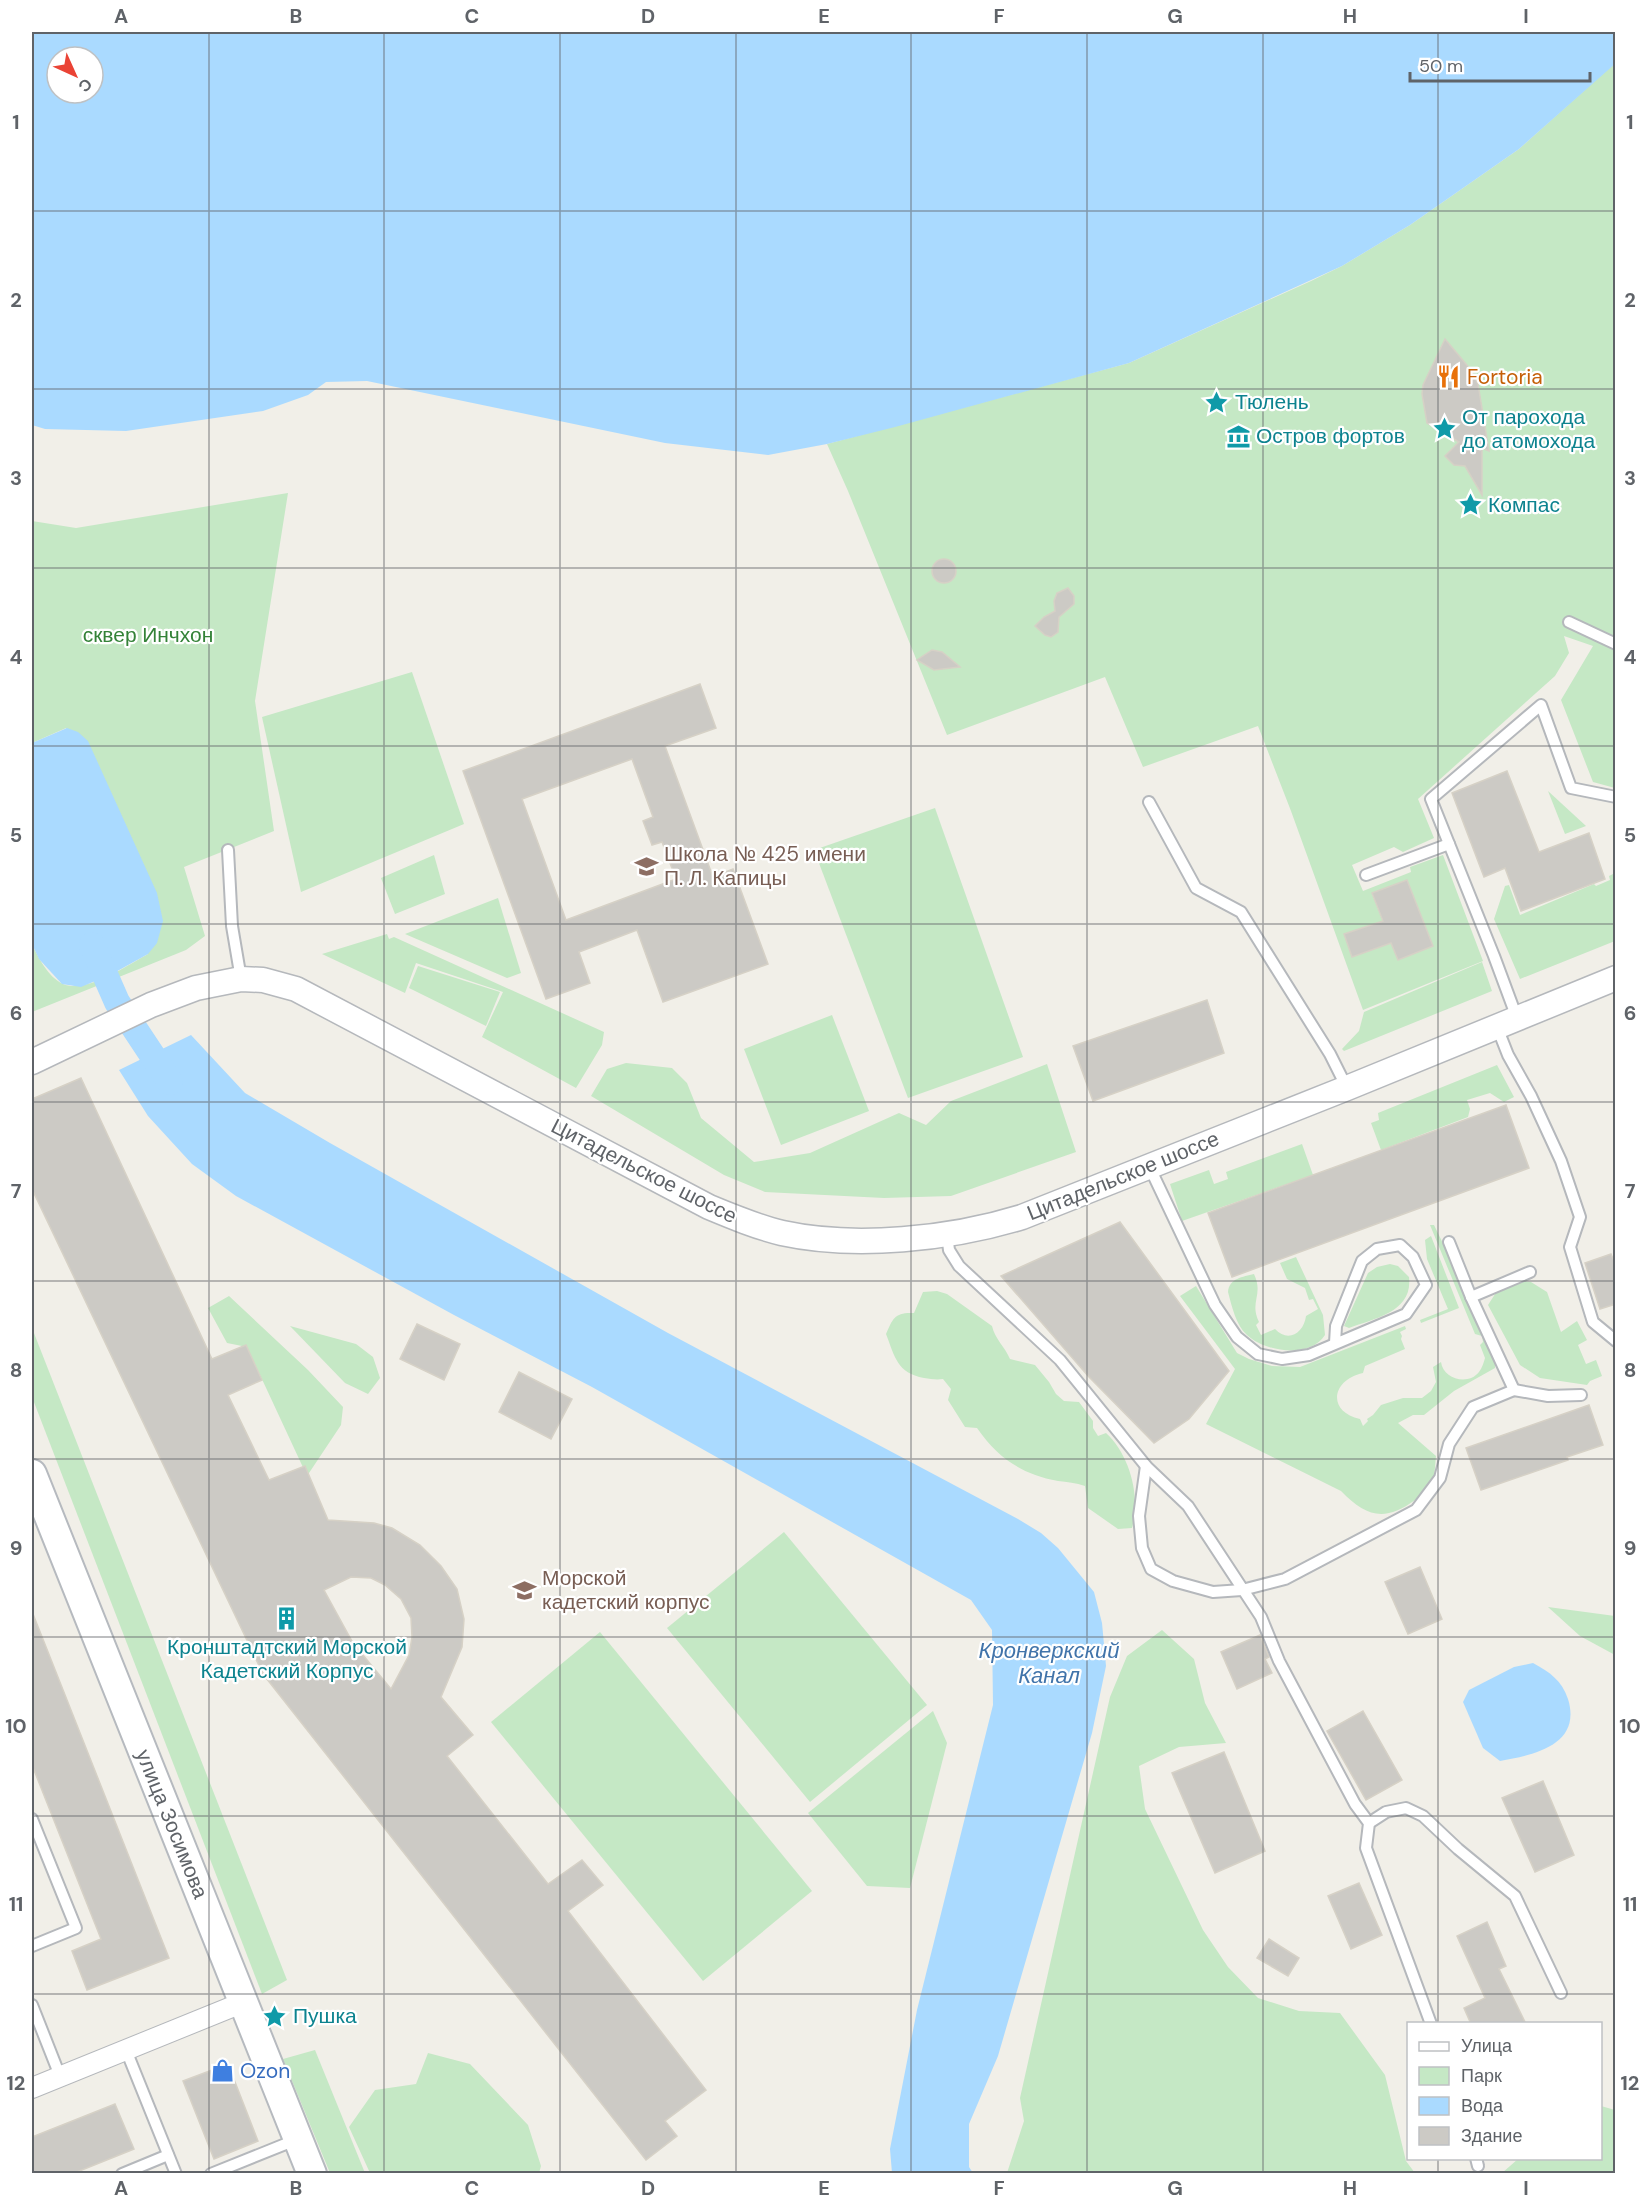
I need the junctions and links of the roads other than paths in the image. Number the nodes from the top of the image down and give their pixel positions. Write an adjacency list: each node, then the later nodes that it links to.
1 (1569, 622): 2 (lane)
2 (1616, 644)
3 (1616, 797): 5 (lane)
4 (1149, 802): 12 (lane)
5 (1449, 844): 7 (lane); 10 (lane)
6 (228, 850): 9 (lane)
7 (1366, 875)
8 (1616, 978): 10 (street, Цитадельское шоссе)
9 (241, 979): 11 (street, Цитадельское шоссе); 14 (street, Цитадельское шоссе)
10 (1507, 1022): 12 (street, Цитадельское шоссе); 18 (lane)
11 (32, 1062)
12 (1347, 1088): 13 (street, Цитадельское шоссе)
13 (1149, 1166): 14 (street, Цитадельское шоссе); 19 (lane)
14 (947, 1235): 22 (lane)
15 (1449, 1242): 17 (lane)
16 (1530, 1272): 17 (lane)
17 (1471, 1297): 20 (lane)
18 (1616, 1341)
19 (1335, 1343): 19 (lane)
20 (1514, 1390): 21 (lane); 24 (lane)
21 (1581, 1395)
22 (1146, 1466): 24 (lane); 24 (lane)
23 (32, 1474): 29 (main road, улица Зосимова)
24 (1242, 1590): 26 (lane)
25 (32, 1819): 27 (lane)
26 (1369, 1823): 28 (lane); 31 (lane)
27 (32, 1946)
28 (1562, 1993)
29 (244, 2002): 32 (street); 35 (main road, улица Зосимова)
30 (32, 2005): 33 (lane)
31 (1430, 2022)
32 (126, 2050): 33 (street); 36 (lane)
33 (60, 2076): 34 (street)
34 (32, 2088)
35 (298, 2139): 39 (lane); 40 (main road, улица Зосимова)
36 (168, 2155): 37 (lane); 38 (lane)
37 (122, 2174)
38 (176, 2174)
39 (211, 2174)
40 (312, 2174)

